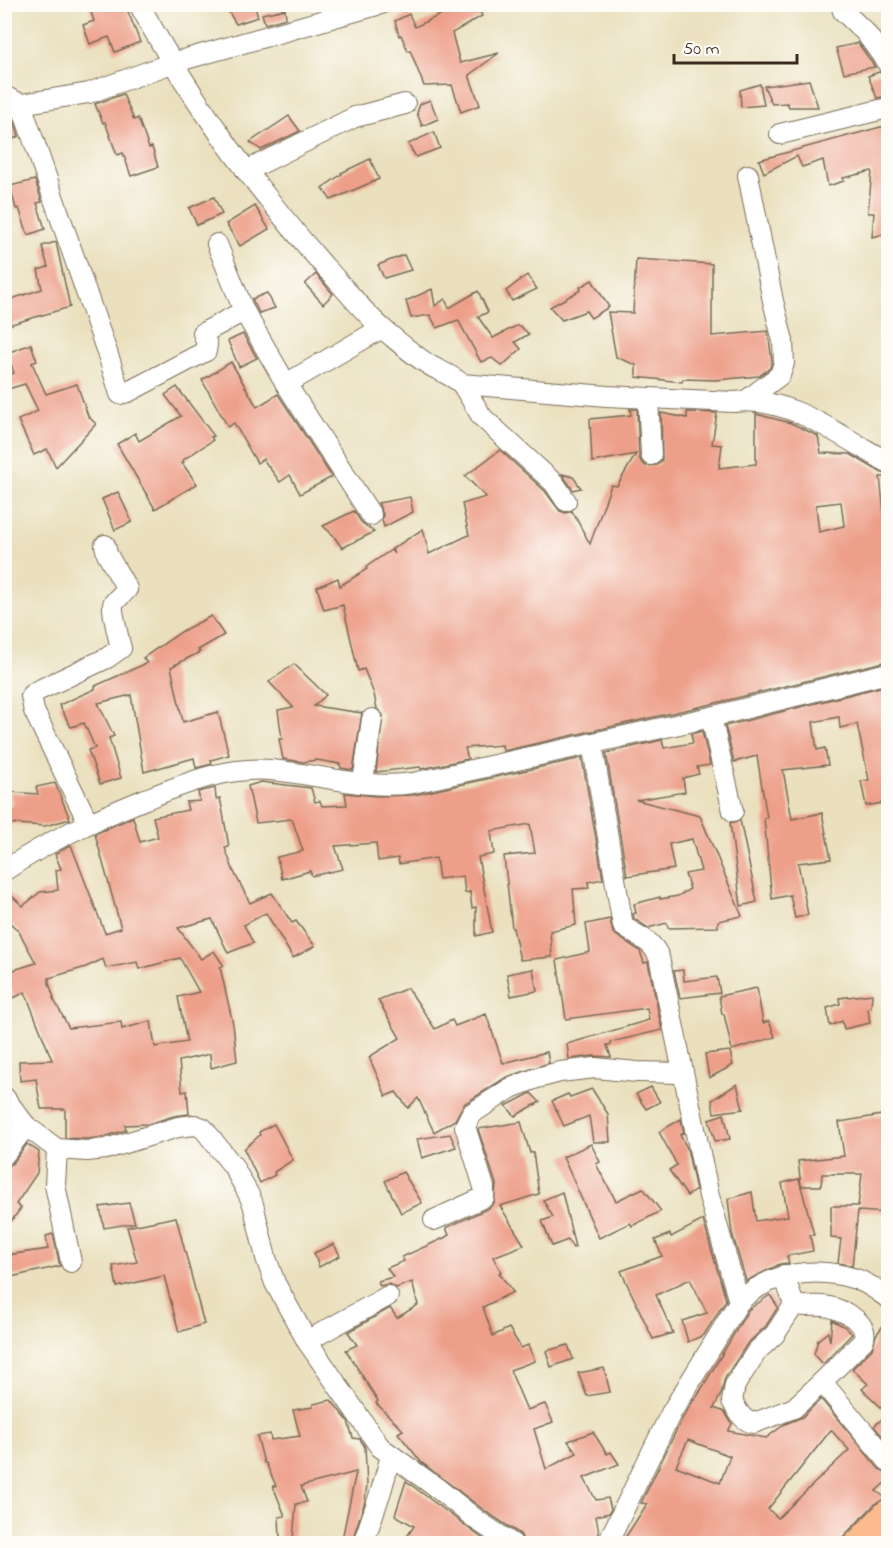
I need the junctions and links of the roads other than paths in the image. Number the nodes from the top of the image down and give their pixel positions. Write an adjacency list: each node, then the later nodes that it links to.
1 (139, 4): 4 (street)
2 (381, 4): 4 (street)
3 (841, 4): 5 (street)
4 (172, 63): 6 (street); 10 (street)
5 (888, 64)
6 (13, 100): 13 (street)
7 (405, 104): 10 (street)
8 (888, 108): 9 (street)
9 (780, 134)
10 (246, 171): 14 (street)
11 (748, 175): 18 (street)
12 (217, 244): 13 (street)
13 (244, 311): 15 (street)
14 (382, 328): 15 (street); 16 (street)
15 (286, 384): 22 (street)
16 (462, 384): 17 (street); 21 (street)
17 (648, 398): 18 (street); 19 (street)
18 (747, 400): 20 (street)
19 (651, 455)
20 (888, 462)
21 (566, 501)
22 (372, 515)
23 (105, 545): 30 (street)
24 (888, 673): 25 (street)
25 (711, 717): 27 (street); 29 (street)
26 (372, 719): 28 (street)
27 (592, 743): 28 (street); 32 (street)
28 (363, 782): 30 (street)
29 (733, 811)
30 (88, 822): 31 (street)
31 (4, 871)
32 (682, 1073): 37 (street); 42 (street)
33 (4, 1097): 34 (street)
34 (26, 1126): 35 (street); 36 (street)
35 (57, 1149): 38 (street); 44 (street)
36 (4, 1155)
37 (434, 1220)
38 (71, 1262)
39 (784, 1275): 41 (street); 42 (street); 43 (street)
40 (388, 1296): 44 (street)
41 (888, 1298)
42 (739, 1302): 51 (street)
43 (794, 1305): 45 (street); 45 (street)
44 (307, 1341): 46 (street)
45 (822, 1382): 47 (street)
46 (391, 1456): 49 (street); 50 (street)
47 (888, 1461)
48 (888, 1516): 52 (highway)
49 (365, 1542)
50 (513, 1544)
51 (607, 1544)
52 (861, 1544)

